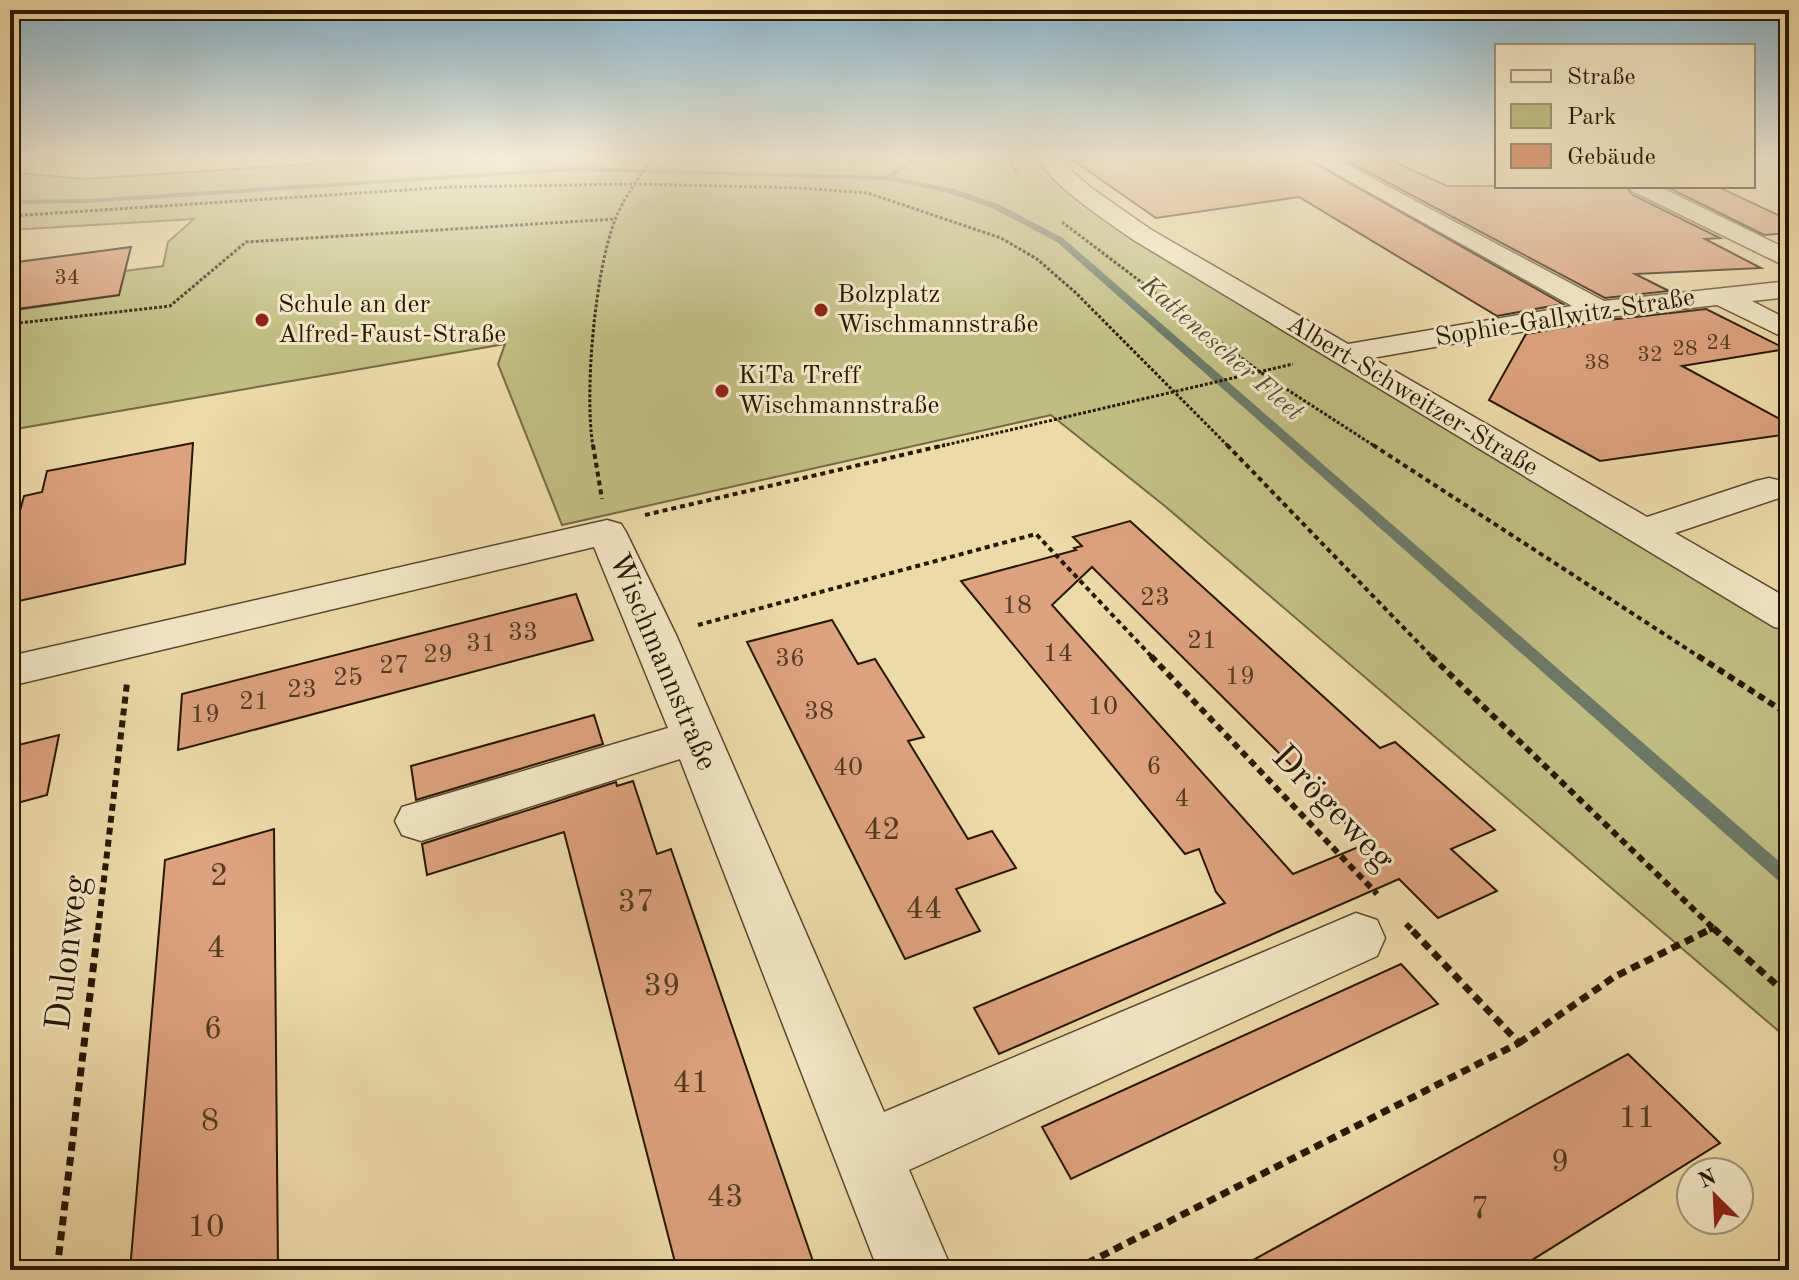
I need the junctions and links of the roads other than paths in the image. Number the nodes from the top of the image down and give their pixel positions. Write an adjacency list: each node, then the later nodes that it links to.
1 (1115, 216): 9 (street, Albert-Schweitzer-Straße)
2 (1426, 216): 7 (street)
3 (1700, 216): 4 (street)
4 (1789, 260)
5 (1789, 289): 6 (street, Sophie-Gallwitz-Straße)
6 (1718, 295): 7 (street, Sophie-Gallwitz-Straße); 8 (street)
7 (1600, 310): 9 (street, Sophie-Gallwitz-Straße)
8 (1789, 331)
9 (1341, 354): 11 (street, Albert-Schweitzer-Straße)
10 (1769, 489): 11 (street)
11 (1642, 531): 12 (street, Albert-Schweitzer-Straße)
12 (1789, 617)
13 (10, 671): 14 (street, Wischmannstraße)
14 (695, 737): 15 (street); 17 (street, Wischmannstraße)
15 (421, 821)
16 (1380, 920): 17 (street)
17 (867, 1154): 18 (street, Wischmannstraße)
18 (915, 1270)

